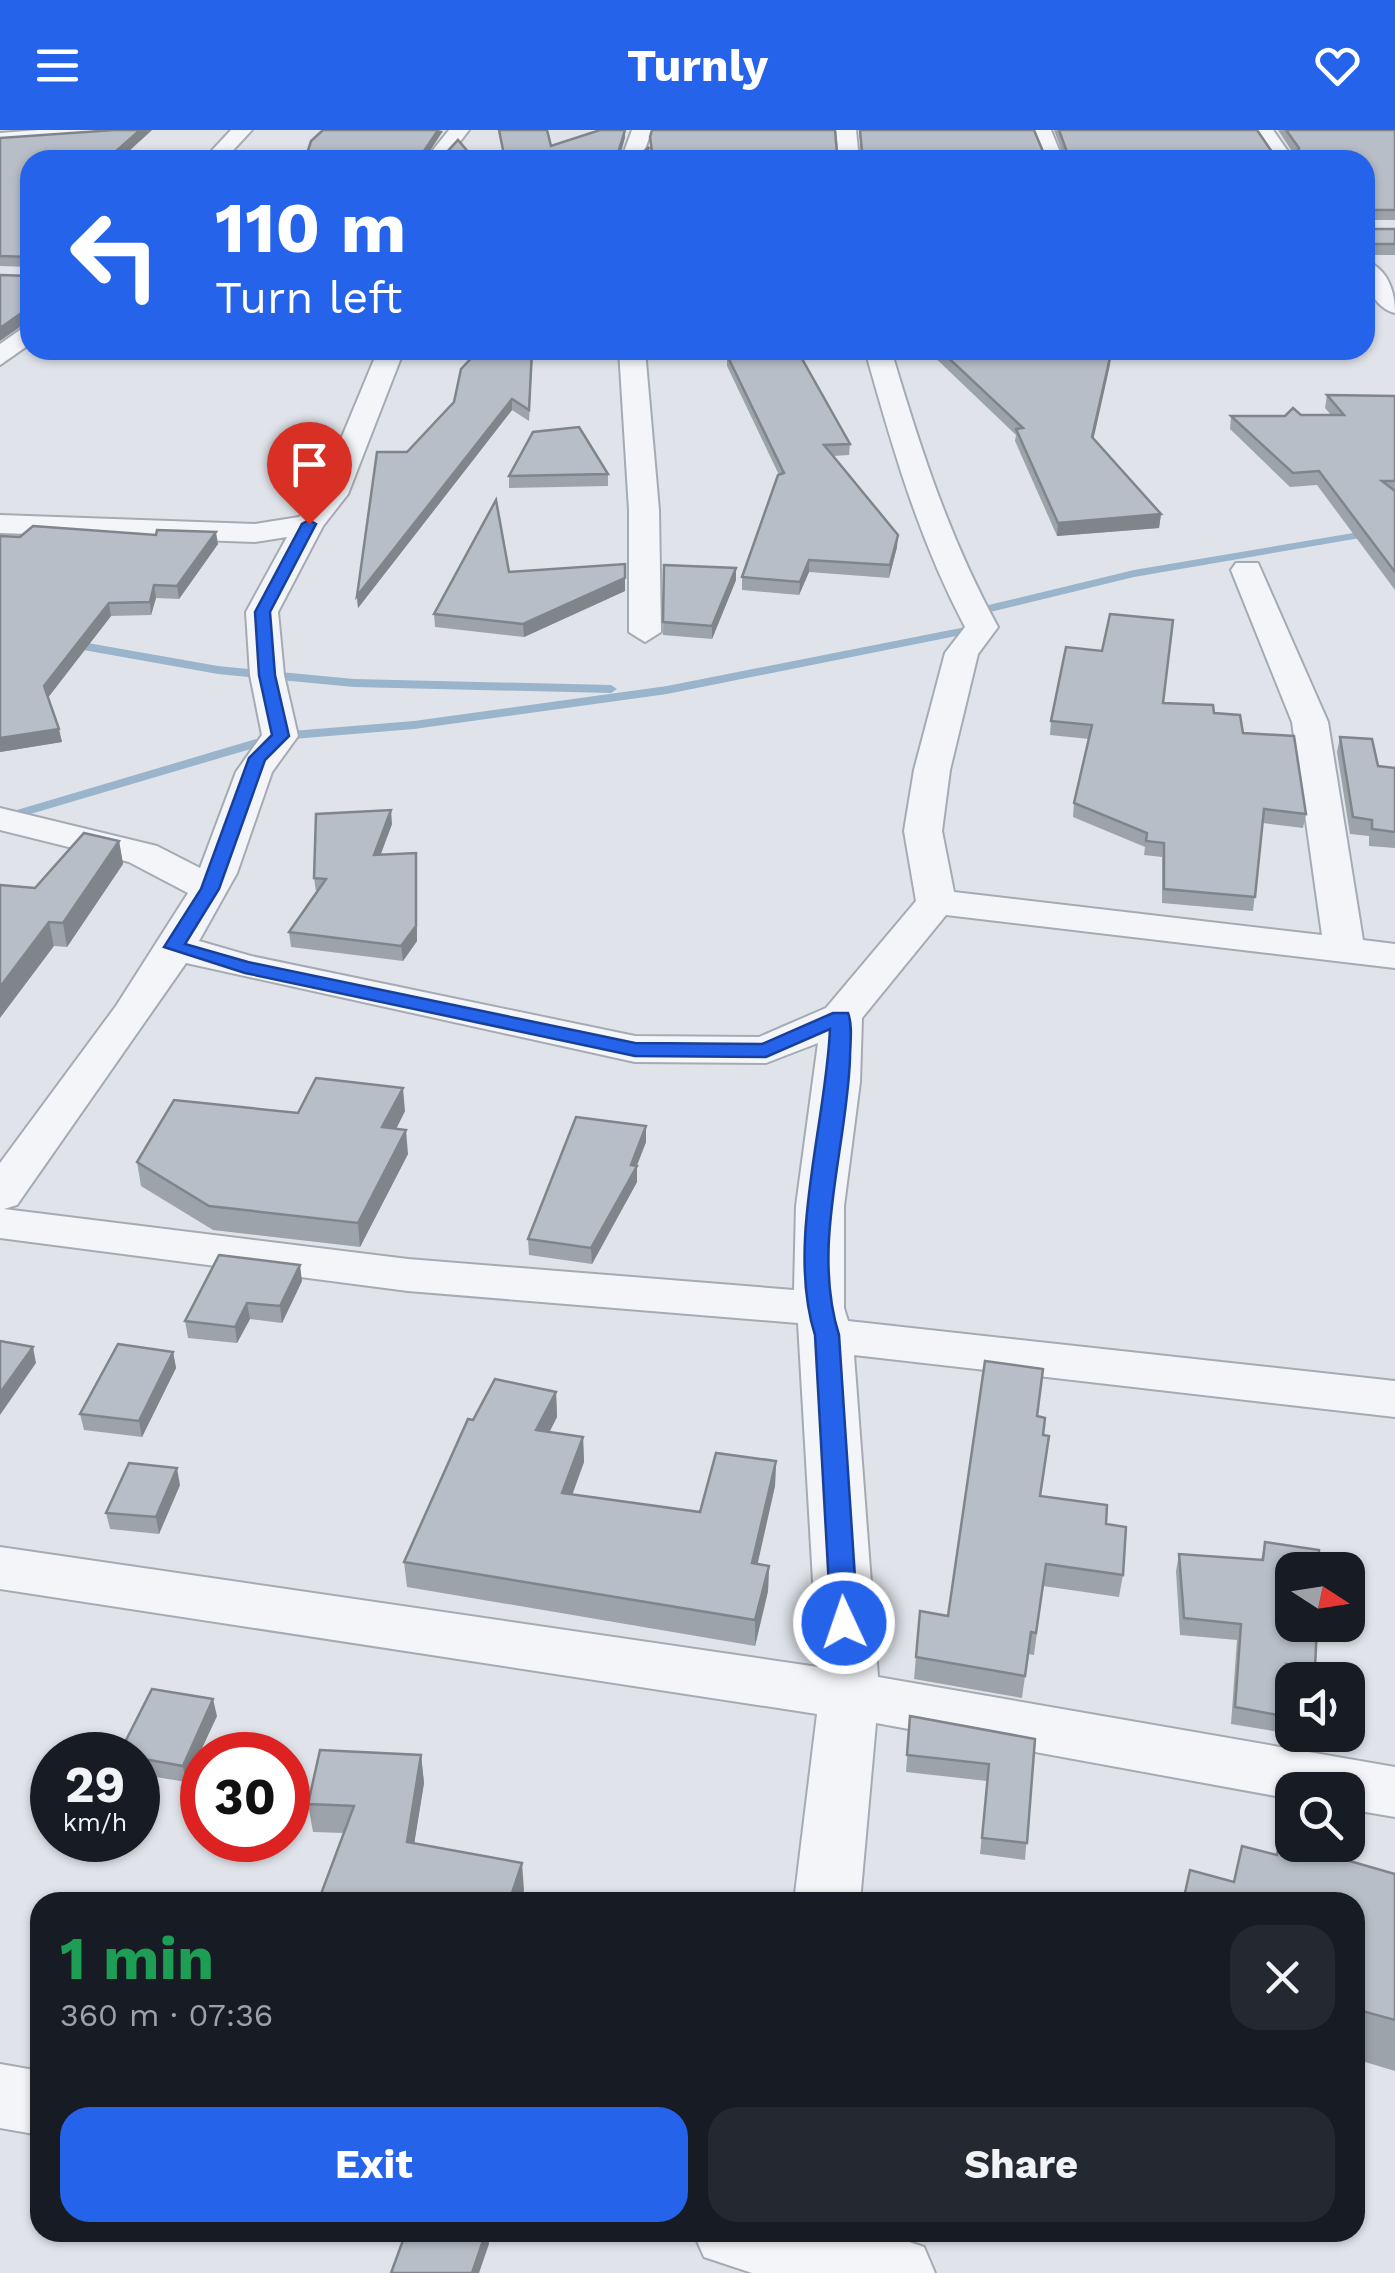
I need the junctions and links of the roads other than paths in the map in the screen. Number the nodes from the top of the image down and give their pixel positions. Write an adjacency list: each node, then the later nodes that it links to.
1 (114, 130): 4 (street)
2 (242, 130): 5 (street)
3 (460, 130): 6 (street)
4 (5, 142)
5 (223, 150)
6 (443, 150)
7 (20, 340): 8 (street)
8 (0, 357)
9 (387, 360): 13 (street)
10 (633, 360): 15 (street)
11 (881, 360): 18 (street)
12 (0, 524): 13 (street)
13 (309, 524): 17 (street)
14 (1248, 570): 20 (street)
15 (645, 632)
16 (0, 820): 17 (street)
17 (210, 889): 19 (street)
18 (936, 902): 20 (street); 22 (street)
19 (174, 947): 22 (street); 23 (street)
20 (1344, 949): 21 (street)
21 (1395, 956)
22 (840, 1017): 25 (street)
23 (0, 1195)
24 (0, 1223): 25 (street)
25 (823, 1322): 26 (street); 28 (street)
26 (1395, 1398)
27 (0, 1568): 28 (street)
28 (849, 1695): 29 (street); 30 (street)
29 (1395, 1792)
30 (828, 1892)
31 (0, 2096): 32 (street)
32 (30, 2101)
33 (767, 2245): 34 (street)
34 (897, 2273)

